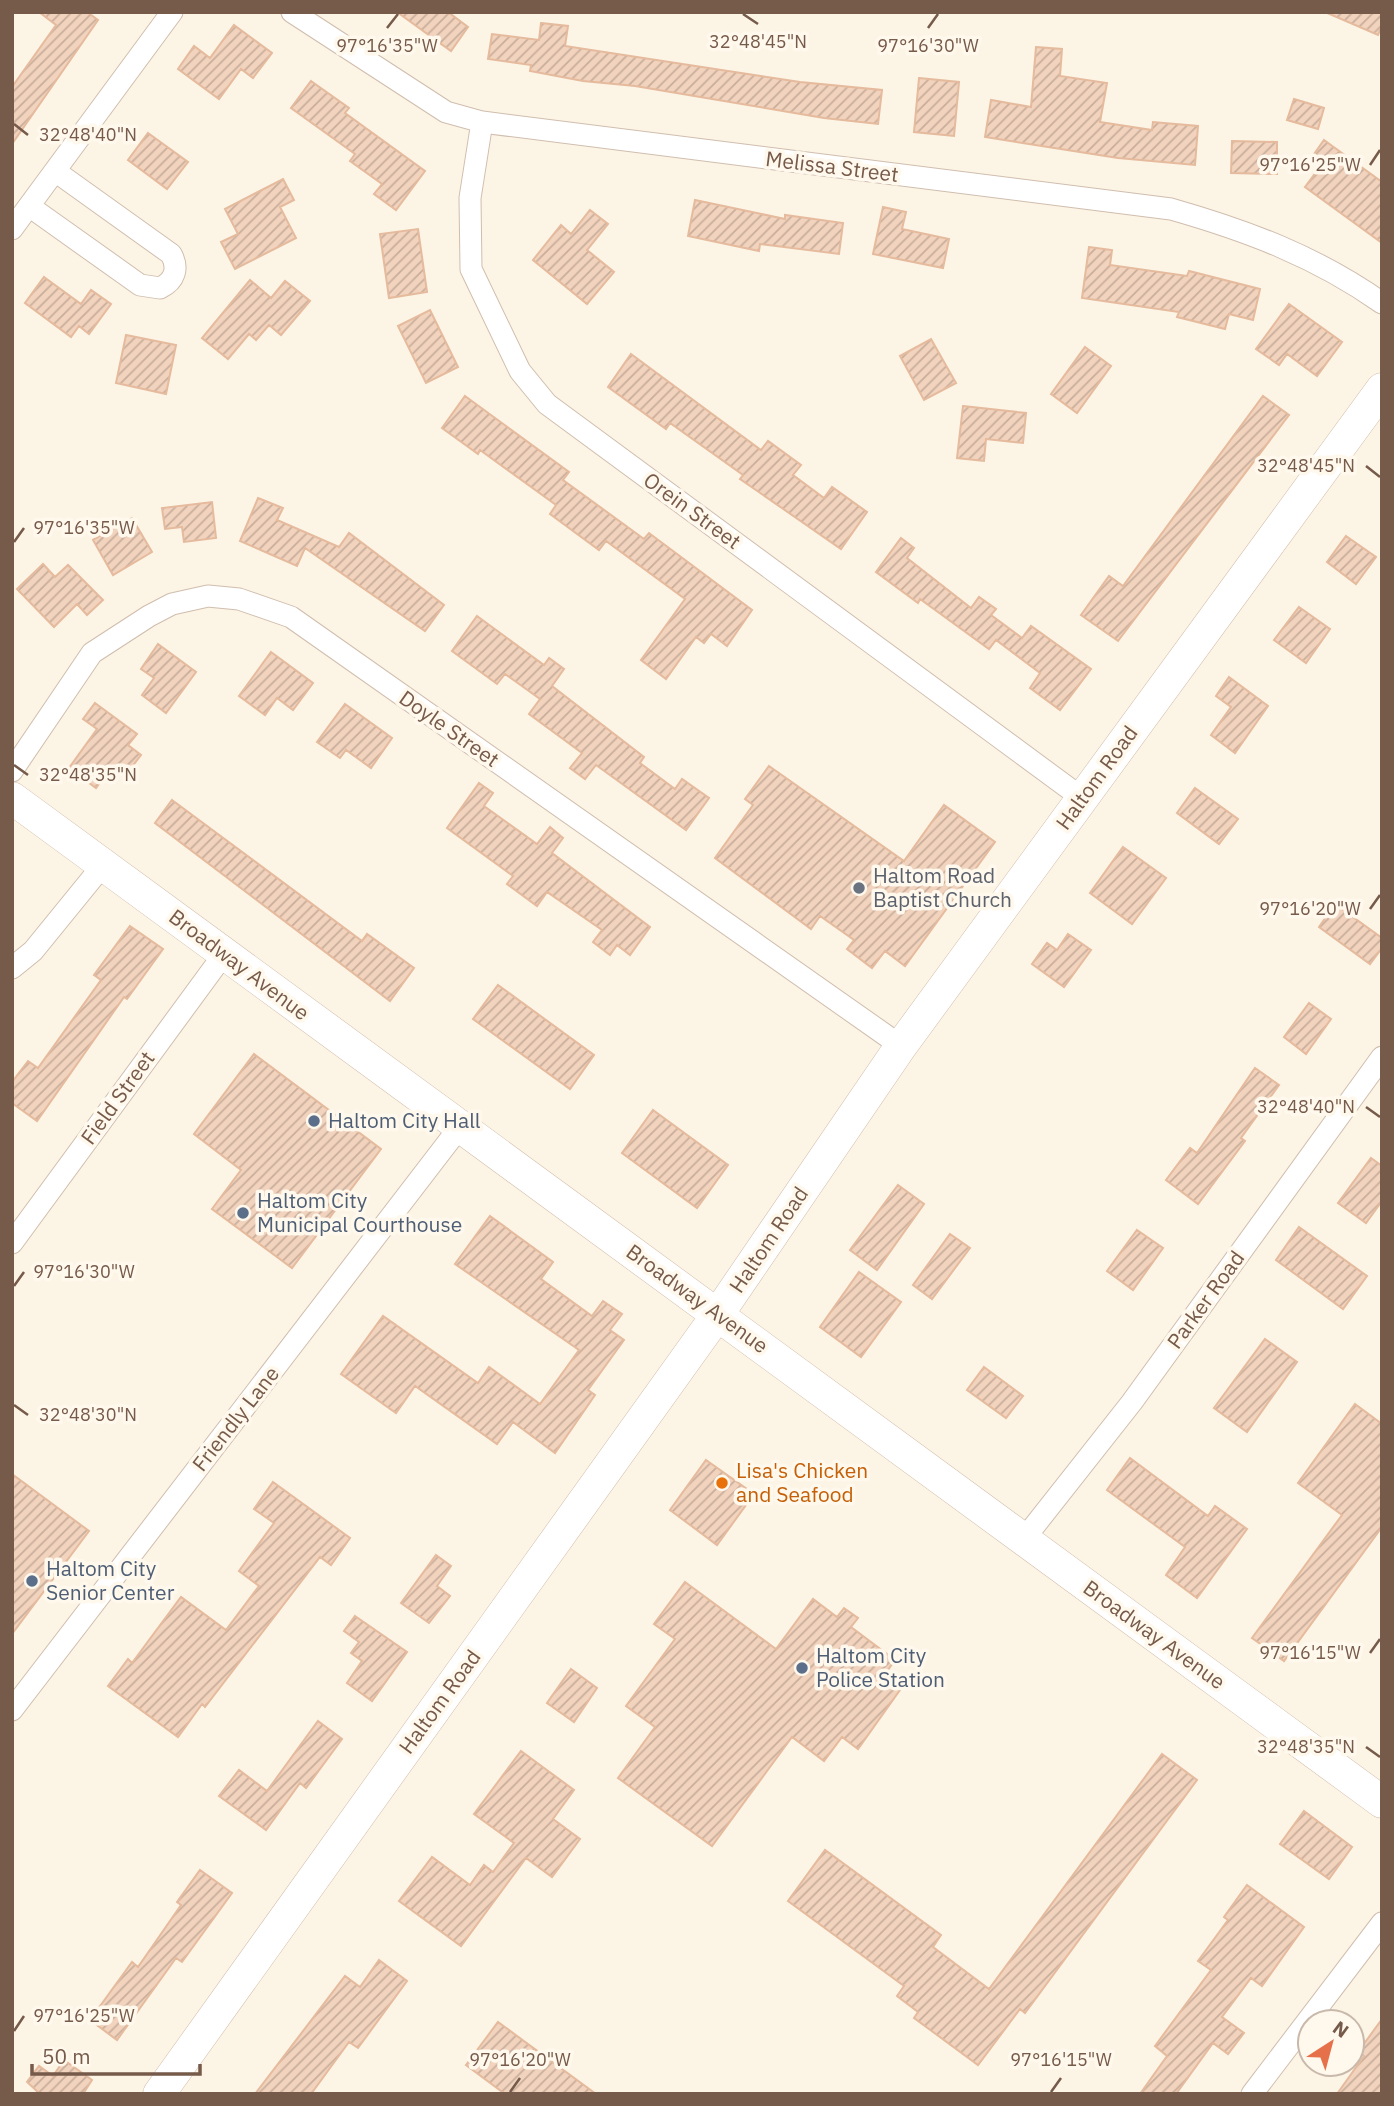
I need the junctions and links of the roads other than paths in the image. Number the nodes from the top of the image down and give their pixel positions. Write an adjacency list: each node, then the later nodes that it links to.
1 (172, 12): 4 (street)
2 (292, 12): 3 (street, Melissa Street)
3 (482, 122): 7 (street, Melissa Street); 11 (street, Orein Street)
4 (55, 171): 5 (street); 5 (street)
5 (29, 206): 6 (street)
6 (12, 229)
7 (1382, 303)
8 (1382, 389): 11 (main road, Haltom Road)
9 (12, 771): 15 (street, Doyle Street)
10 (12, 798): 12 (main road, Broadway Avenue)
11 (1082, 798): 15 (main road, Haltom Road)
12 (103, 864): 13 (main road, Broadway Avenue); 14 (street)
13 (224, 954): 17 (main road, Broadway Avenue); 18 (street, Field Street)
14 (12, 968)
15 (901, 1046): 19 (main road, Haltom Road)
16 (1382, 1057): 20 (street, Parker Road)
17 (459, 1128): 19 (main road, Broadway Avenue); 21 (street, Friendly Lane)
18 (12, 1243)
19 (718, 1314): 20 (main road, Broadway Avenue); 24 (main road, Haltom Road)
20 (1024, 1539): 22 (main road, Broadway Avenue)
21 (15, 1703)
22 (1382, 1802)
23 (1382, 1923): 25 (street)
24 (159, 2094)
25 (1252, 2094)

